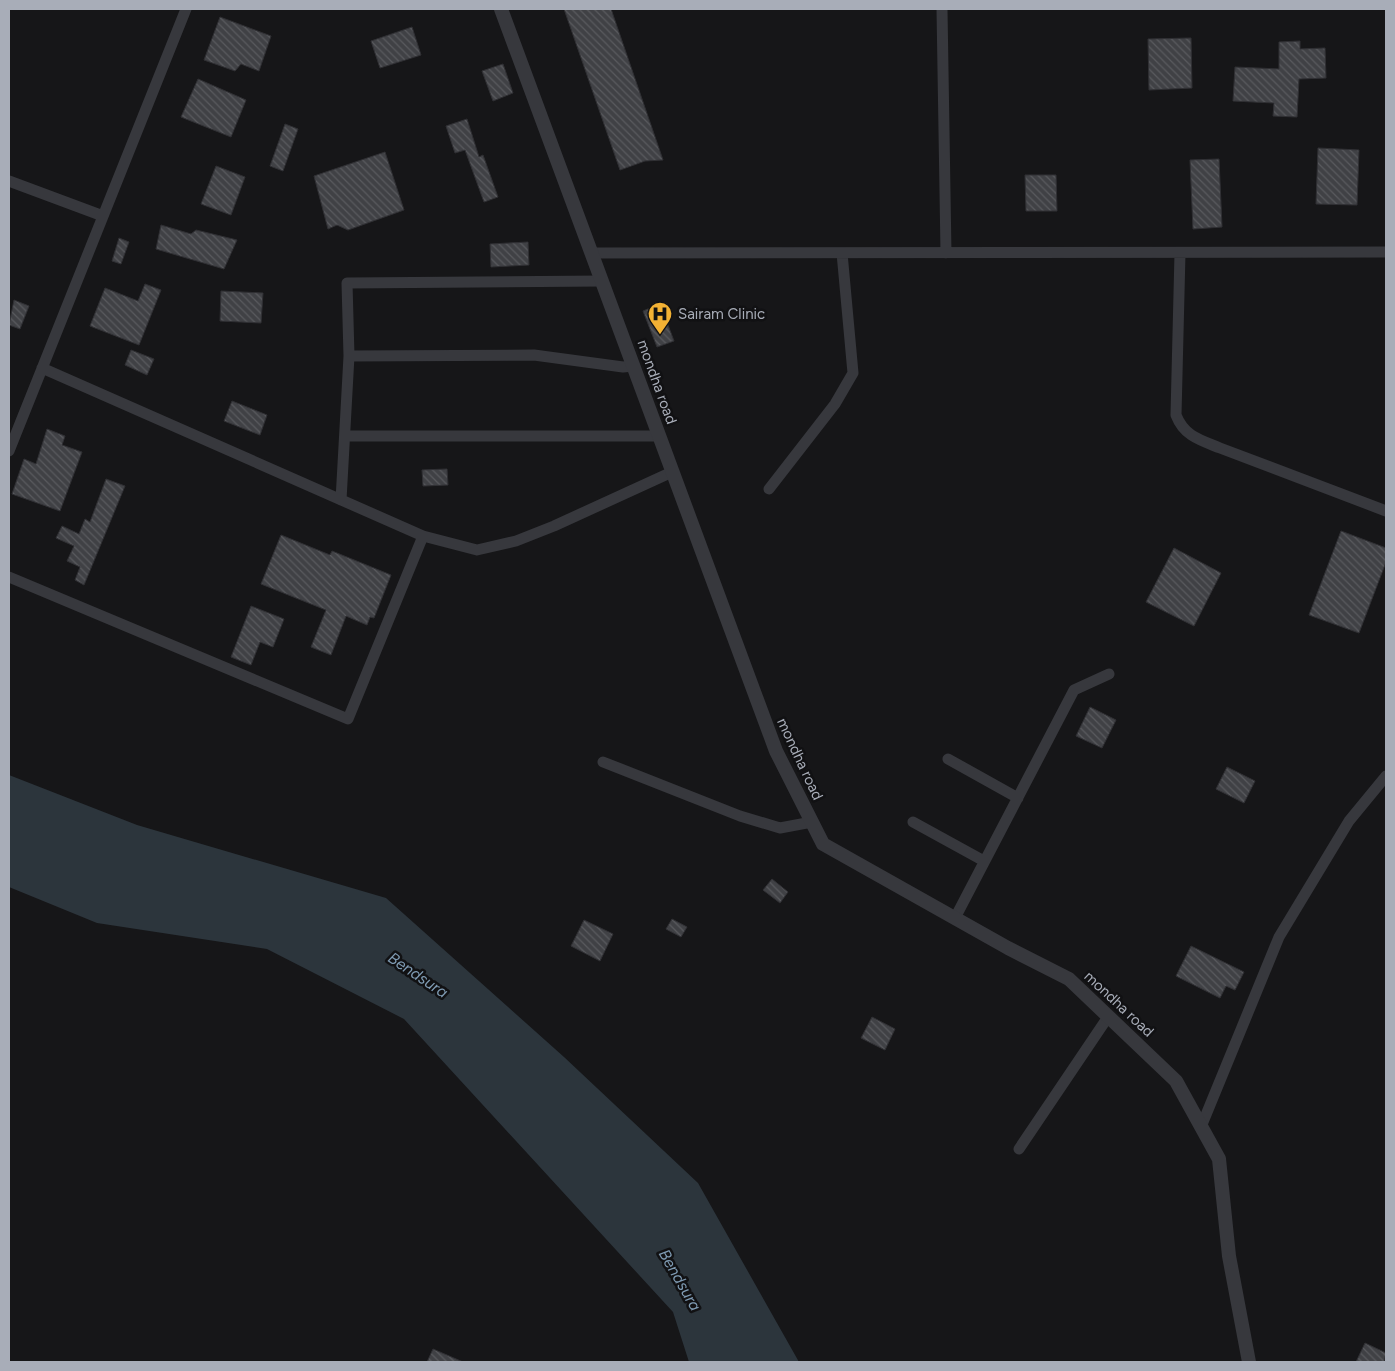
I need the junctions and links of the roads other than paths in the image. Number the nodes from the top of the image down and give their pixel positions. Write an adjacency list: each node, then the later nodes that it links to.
1 (186, 9): 5 (street)
2 (501, 9): 7 (street, mondha road)
3 (942, 9): 9 (street)
4 (9, 181): 5 (street)
5 (103, 216): 14 (street)
6 (1386, 252): 10 (street)
7 (592, 253): 8 (street); 11 (street, mondha road)
8 (842, 253): 9 (street); 19 (street)
9 (946, 253): 10 (street)
10 (1180, 253): 21 (street)
11 (602, 281): 12 (street); 13 (street, mondha road)
12 (349, 356): 13 (street); 15 (street)
13 (633, 366): 16 (street, mondha road)
14 (42, 368): 17 (street); 20 (street)
15 (346, 436): 16 (street); 20 (street)
16 (659, 436): 18 (street, mondha road)
17 (9, 451)
18 (672, 472): 22 (street); 29 (street, mondha road)
19 (769, 489)
20 (341, 500): 22 (street)
21 (1386, 510)
22 (423, 536): 23 (street)
23 (9, 577)
24 (1108, 674): 28 (street)
25 (948, 759): 28 (street)
26 (603, 762): 29 (street)
27 (1386, 776): 34 (street)
28 (1018, 798): 31 (street)
29 (812, 822): 32 (street, mondha road)
30 (913, 822): 31 (street)
31 (984, 861): 32 (street)
32 (954, 918): 33 (street, mondha road)
33 (1108, 1016): 34 (street, mondha road); 35 (street)
34 (1201, 1126): 36 (street, mondha road)
35 (1018, 1149)
36 (1249, 1362)

